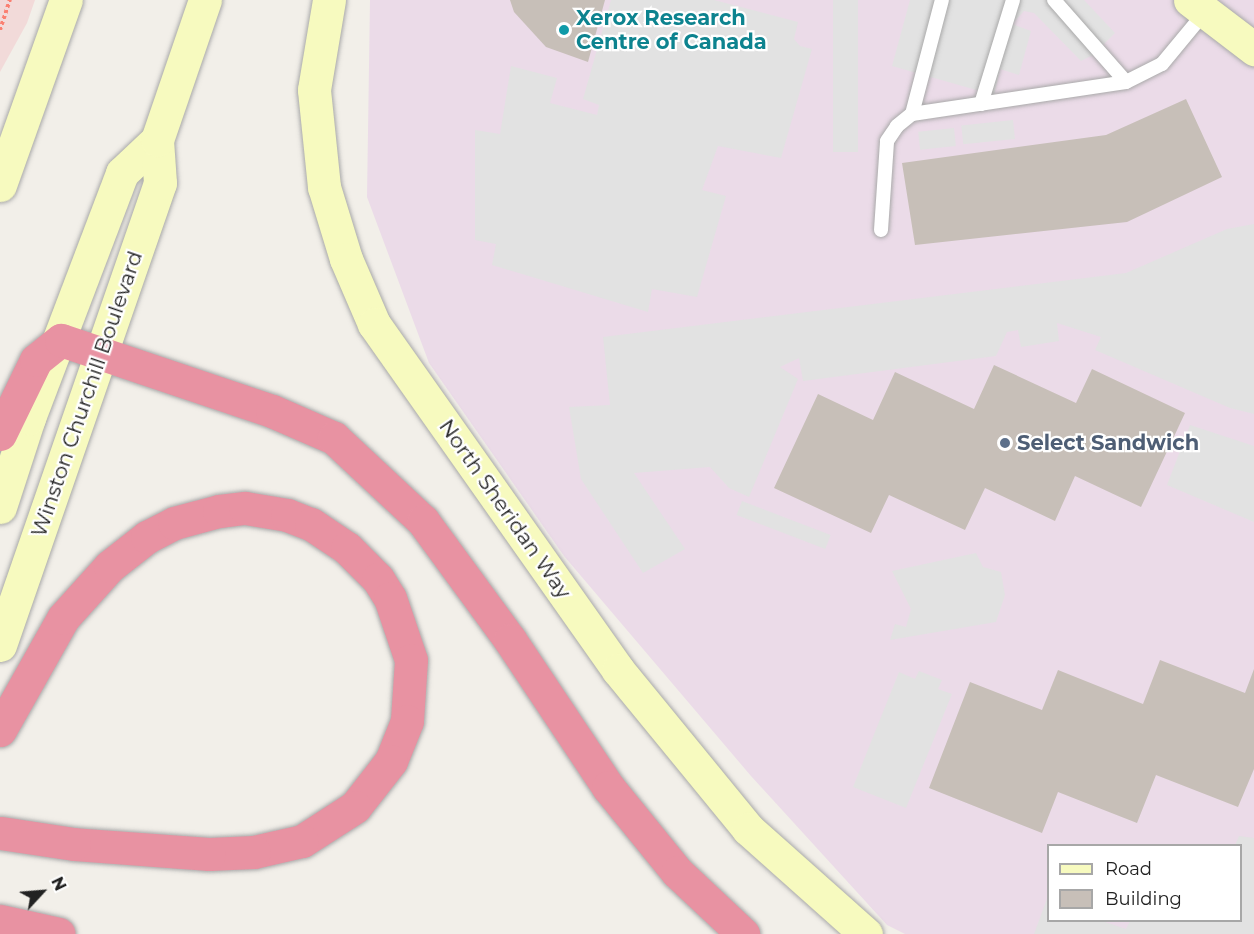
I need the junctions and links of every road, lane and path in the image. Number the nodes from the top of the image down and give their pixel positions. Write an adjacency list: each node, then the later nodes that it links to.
1 (10, 0): 9 (path)
2 (66, 0): 15 (street)
3 (205, 0): 14 (street, Winston Churchill Boulevard)
4 (329, 0): 27 (street, North Sheridan Way)
5 (942, 0): 13 (lane)
6 (1013, 0): 12 (lane)
7 (1054, 0): 11 (lane)
8 (1197, 6): 10 (street); 11 (lane)
9 (0, 30)
10 (1254, 49)
11 (1126, 82): 12 (lane)
12 (981, 104): 13 (lane)
13 (912, 114): 16 (lane)
14 (157, 140): 17 (street, Winston Churchill Boulevard); 18 (street, Winston Churchill Boulevard)
15 (0, 185)
16 (881, 230)
17 (61, 340): 18 (highway); 19 (highway); 20 (street, Winston Churchill Boulevard)
18 (101, 355): 21 (street, Winston Churchill Boulevard); 26 (highway)
19 (0, 434)
20 (0, 507)
21 (0, 645)
22 (0, 730): 23 (highway)
23 (0, 832)
24 (0, 921): 25 (highway)
25 (58, 934)
26 (743, 934)
27 (866, 934)

